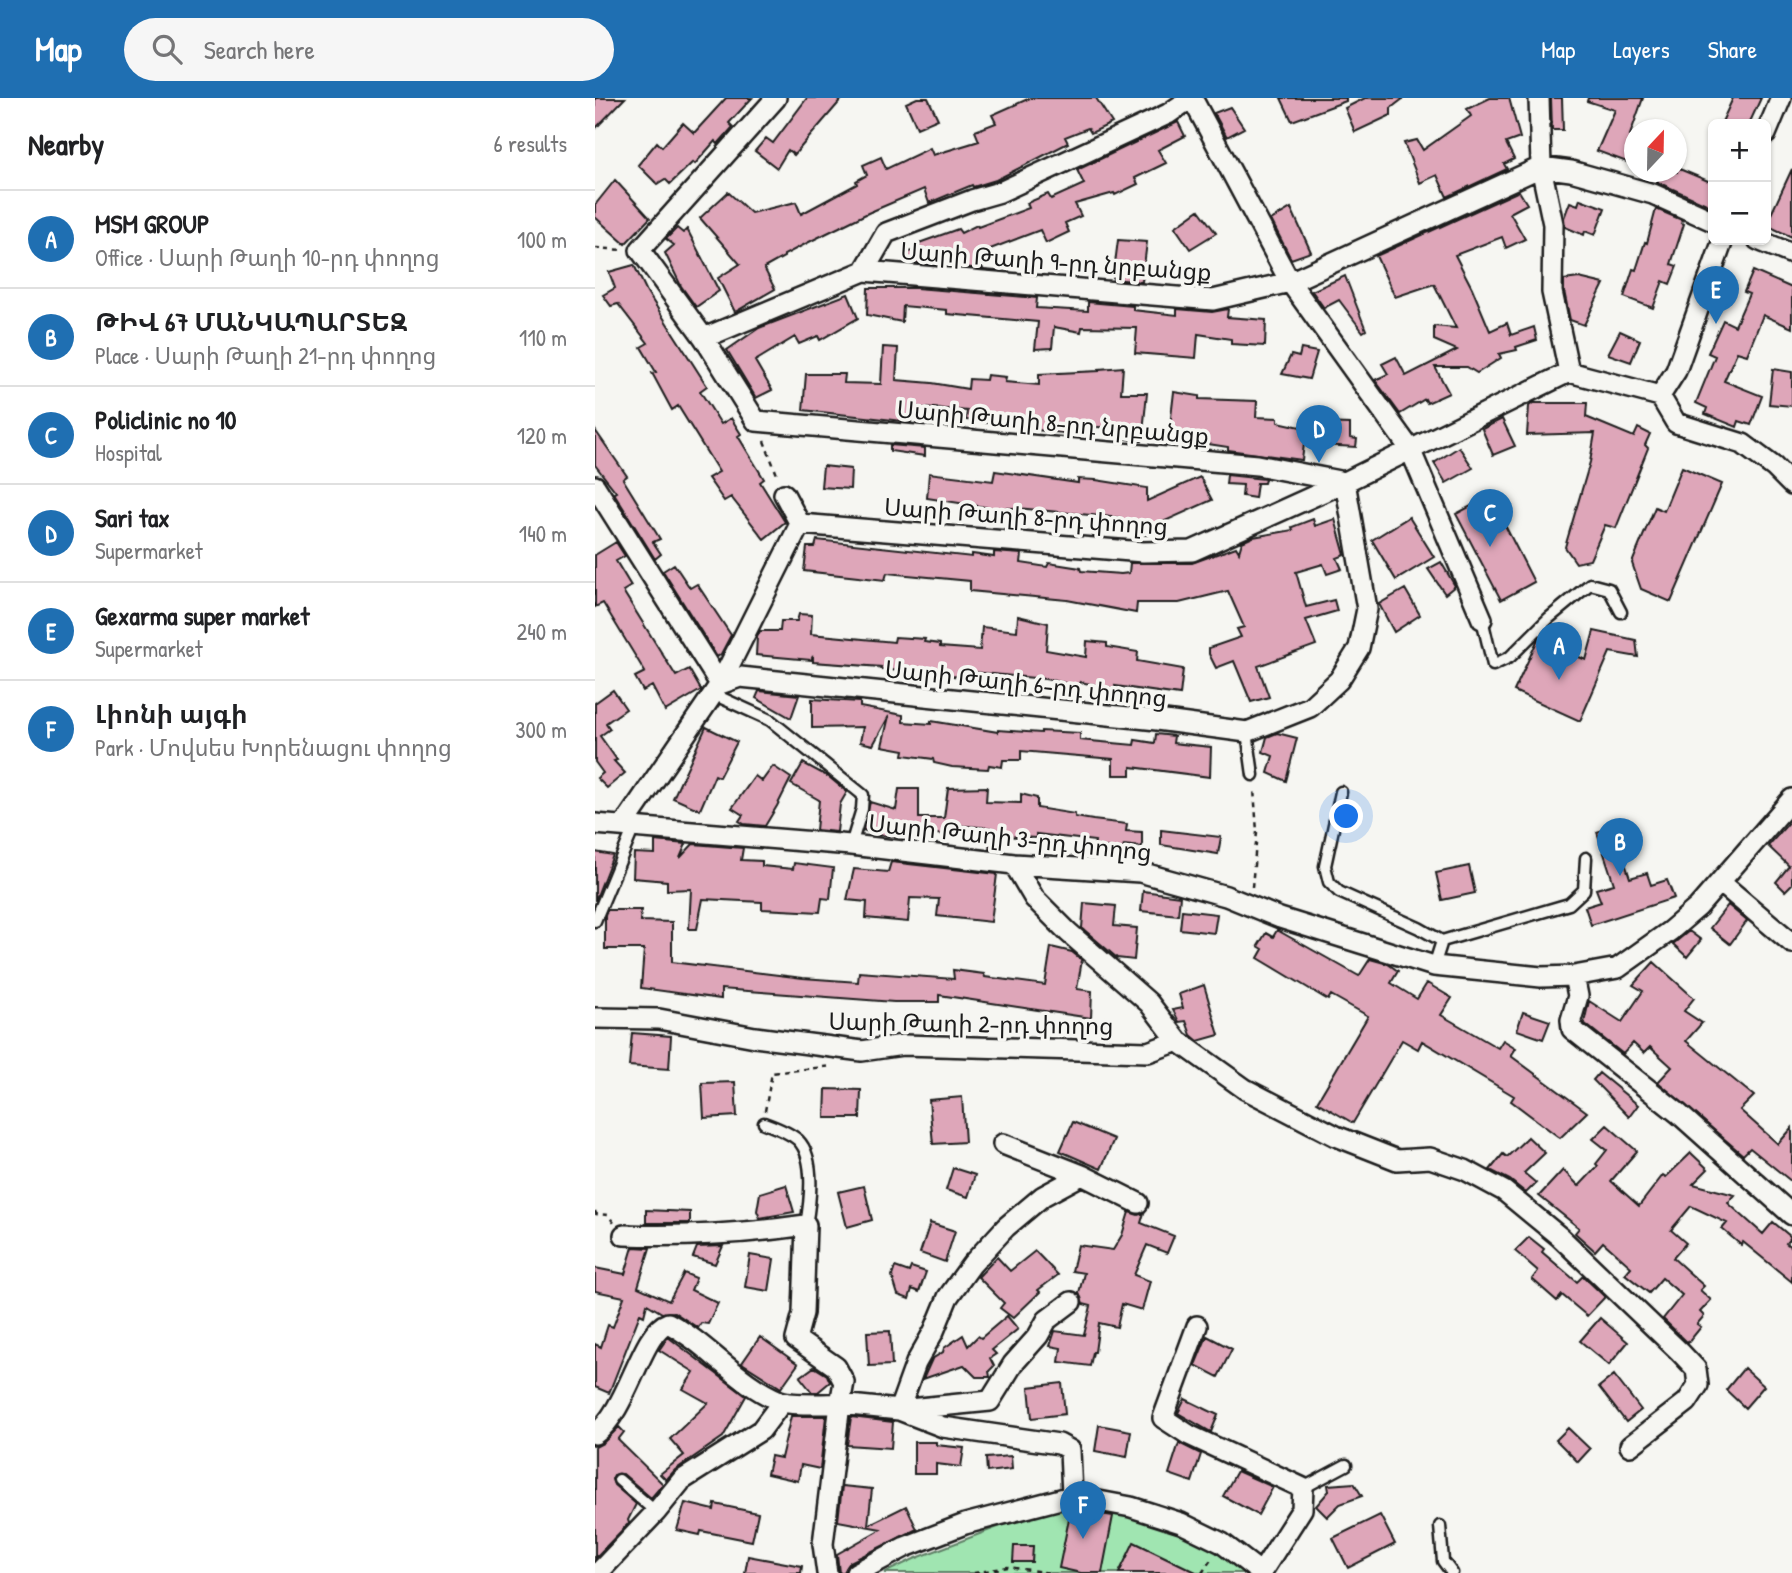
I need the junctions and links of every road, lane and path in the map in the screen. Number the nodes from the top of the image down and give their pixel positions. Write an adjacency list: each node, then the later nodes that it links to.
1 (776, 98): 11 (street)
2 (1191, 98): 13 (street); 14 (street)
3 (1539, 98): 6 (street)
4 (1781, 98): 5 (street)
5 (1771, 122)
6 (1541, 167): 7 (street); 14 (street, Սարի Թաղի 9-րդ նրբանցք); 16 (street)
7 (1708, 219)
8 (1721, 245): 17 (street)
9 (1770, 245): 12 (street)
10 (595, 248): 11 (path)
11 (640, 250): 15 (street)
12 (1792, 254)
13 (864, 271): 14 (street, Սարի Թաղի 9-րդ նրբանցք); 15 (street)
14 (1290, 282): 19 (street)
15 (704, 338): 18 (street)
16 (1569, 372): 17 (street); 19 (street, Սարի Թաղի 8-րդ փողոց)
17 (1660, 396): 21 (street)
18 (756, 421): 20 (street, Սարի Թաղի 8-րդ նրբանցք); 23 (path)
19 (1410, 449): 20 (street, Սարի Թաղի 8-րդ փողոց); 26 (street)
20 (1345, 482): 24 (street, Սարի Թաղի 8-րդ փողոց); 28 (street)
21 (1792, 485)
22 (595, 486): 27 (street)
23 (784, 494): 24 (street)
24 (800, 524): 27 (street)
25 (1621, 612): 26 (lane)
26 (1482, 620)
27 (716, 689): 28 (street, Սարի Թաղի 6-րդ փողոց); 33 (street); 34 (lane)
28 (1247, 733): 29 (lane)
29 (1253, 775): 38 (path)
30 (1341, 792): 40 (lane)
31 (1792, 799): 37 (street, Սարի Թաղի 3-րդ փողոց)
32 (595, 824): 33 (street, Սարի Թաղի 3-րդ փողոց)
33 (629, 827): 34 (street, Սարի Թաղի 3-րդ փողոց); 39 (lane)
34 (851, 845): 36 (street, Սարի Թաղի 3-րդ փողոց)
35 (1586, 858): 40 (lane)
36 (1014, 864): 38 (street, Սարի Թաղի 3-րդ փողոց); 45 (street)
37 (1720, 881): 41 (street); 43 (street, Սարի Թաղի 3-րդ փողոց)
38 (1226, 896): 42 (street, Սարի Թաղի 3-րդ փողոց)
39 (595, 921)
40 (1442, 941): 42 (lane)
41 (1792, 943)
42 (1434, 966): 43 (street, Սարի Թաղի 3-րդ փողոց)
43 (1574, 976): 52 (street)
44 (595, 1018): 46 (street, Սարի Թաղի 2-րդ փողոց)
45 (1178, 1041): 46 (street, Սարի Թաղի 2-րդ փողոց); 61 (street)
46 (862, 1051): 47 (path)
47 (764, 1123): 53 (lane)
48 (1003, 1144): 49 (street)
49 (1082, 1175): 50 (street); 59 (street)
50 (1137, 1203)
51 (595, 1210): 54 (path)
52 (1792, 1215)
53 (806, 1225): 54 (street); 58 (street)
54 (624, 1235)
55 (1071, 1302): 59 (street)
56 (1197, 1326): 64 (street)
57 (782, 1402): 58 (street); 60 (street); 66 (street)
58 (840, 1404): 59 (street); 69 (street)
59 (899, 1410): 65 (street)
60 (595, 1434)
61 (1630, 1446)
62 (1346, 1465): 64 (lane)
63 (618, 1480): 66 (lane)
64 (1303, 1488): 73 (street)
65 (1072, 1496): 70 (street); 73 (street)
66 (656, 1512): 68 (street)
67 (1440, 1526): 74 (lane)
68 (598, 1573)
69 (827, 1573)
70 (856, 1573)
71 (974, 1573): 72 (path)
72 (1051, 1573)
73 (1261, 1573)
74 (1452, 1573)

